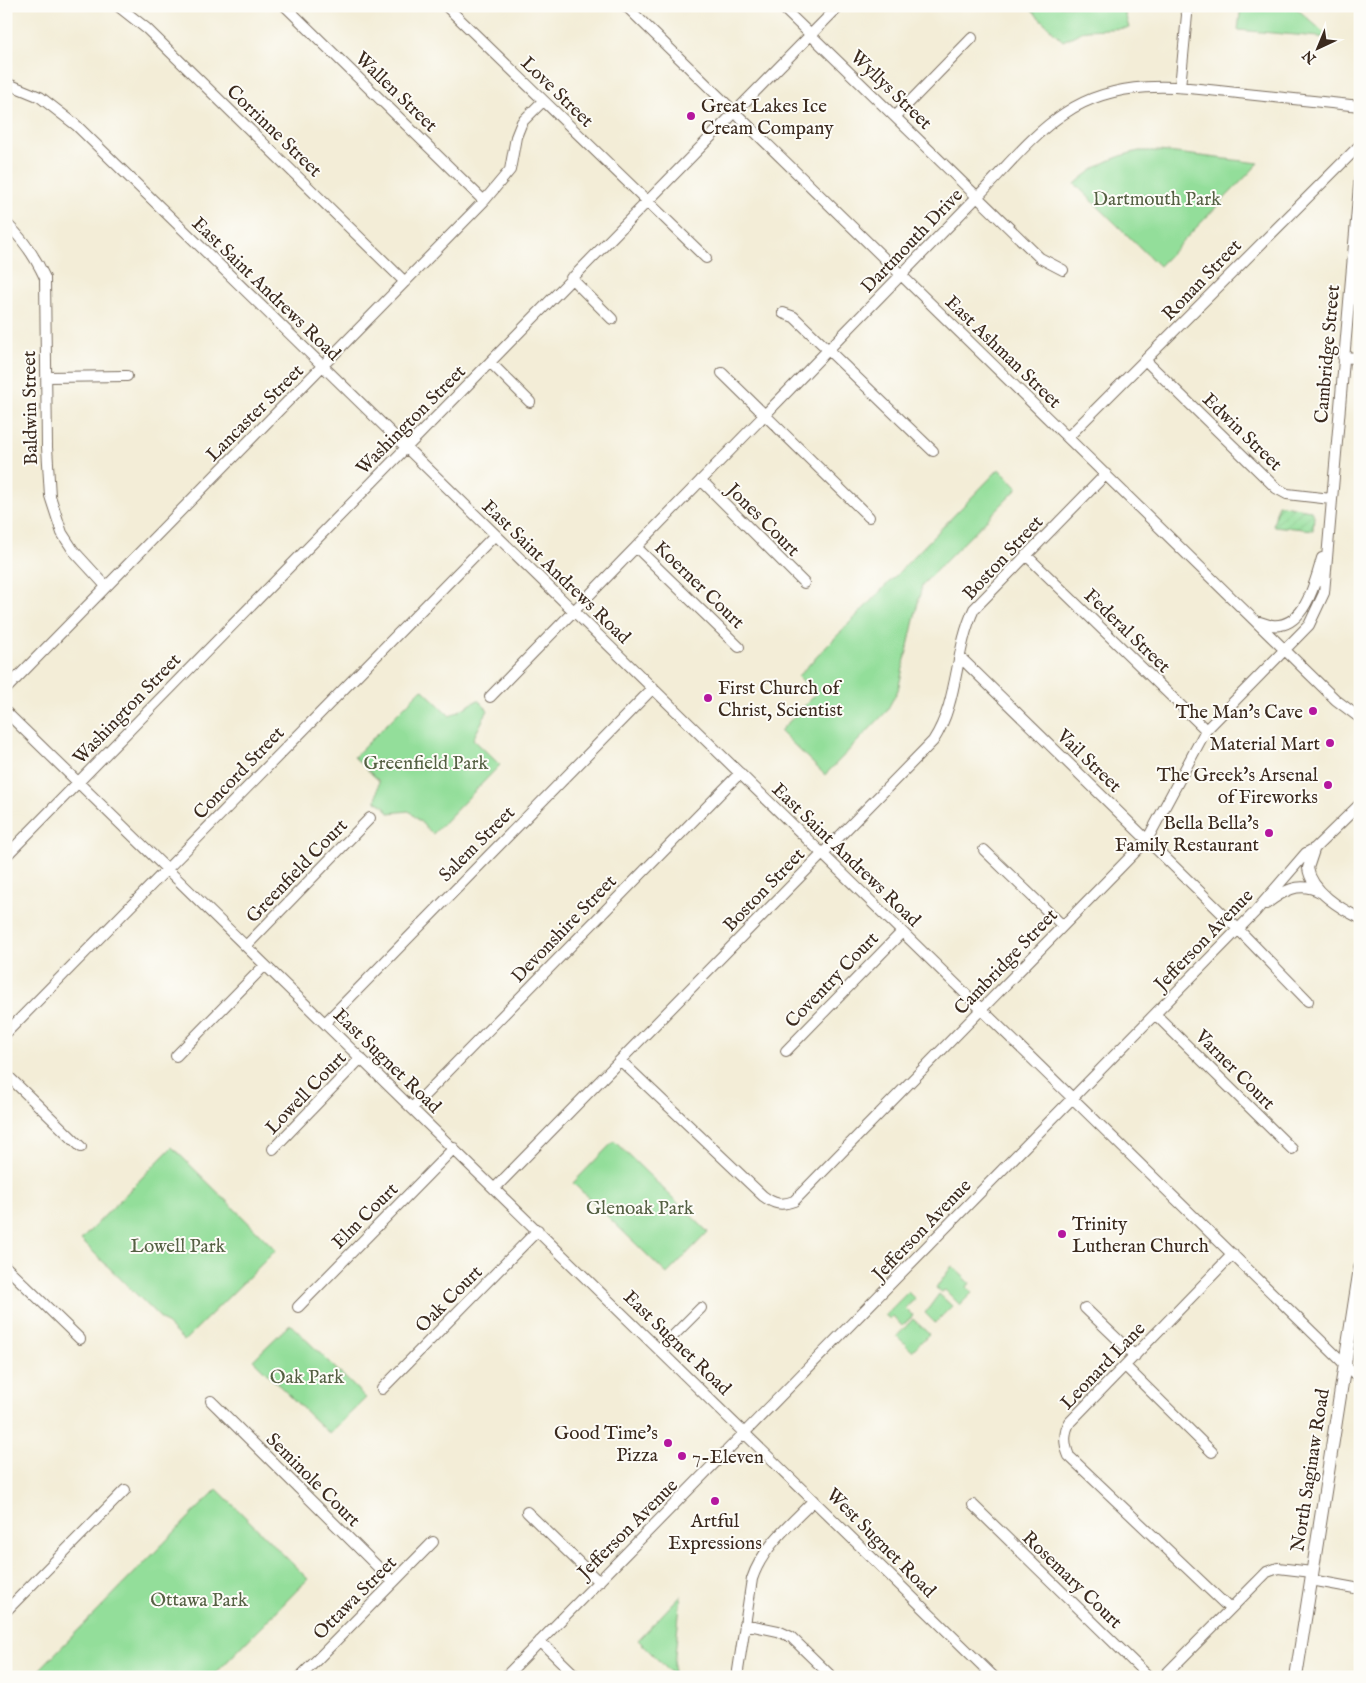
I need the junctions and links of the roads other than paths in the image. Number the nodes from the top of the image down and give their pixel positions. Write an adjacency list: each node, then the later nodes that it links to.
1 (118, 6): 26 (street, Corrinne Street)
2 (285, 6): 19 (street, Wallen Street)
3 (446, 6): 12 (street, Love Street)
4 (626, 6): 14 (street, East Ashman Street)
5 (781, 6): 8 (street, Wyllys Street)
6 (839, 6): 8 (street, Washington Street)
7 (1186, 6): 11 (street)
8 (811, 35): 14 (street, Washington Street); 15 (street, Wyllys Street)
9 (972, 38): 15 (street)
10 (6, 83): 34 (street, East Saint Andrews Road)
11 (1180, 87): 13 (street, Dartmouth Drive); 18 (street, Dartmouth Drive)
12 (543, 101): 19 (street, Lancaster Street); 20 (street, Love Street)
13 (1360, 106)
14 (734, 112): 20 (street, Washington Street); 24 (street, East Ashman Street)
15 (895, 116): 18 (street, Wyllys Street)
16 (1360, 145): 32 (street, Ronan Street)
17 (1360, 174): 30 (street, Cambridge Street)
18 (978, 197): 23 (street, Wyllys Street); 24 (street, Dartmouth Drive)
19 (484, 201): 26 (street, Lancaster Street)
20 (646, 202): 22 (street, Love Street); 25 (street, Washington Street)
21 (6, 223): 37 (street, Baldwin Street)
22 (706, 258)
23 (1063, 270)
24 (901, 275): 29 (street, Dartmouth Drive); 40 (street, East Ashman Street)
25 (571, 278): 28 (street); 33 (street, Washington Street)
26 (405, 282): 34 (street, Lancaster Street)
27 (783, 313): 29 (street)
28 (612, 319)
29 (829, 350): 39 (street, Dartmouth Drive); 42 (street)
30 (1343, 356): 31 (street); 45 (street, Cambridge Street)
31 (1360, 358)
32 (1145, 360): 40 (street, Ronan Street); 45 (street, Edwin Street)
33 (490, 362): 38 (street); 41 (street, Washington Street)
34 (323, 366): 41 (street, East Saint Andrews Road); 52 (street, Lancaster Street)
35 (722, 373): 39 (street)
36 (127, 376): 37 (street)
37 (47, 377): 52 (street, Baldwin Street)
38 (530, 402)
39 (764, 415): 44 (street, Dartmouth Drive); 46 (street)
40 (1068, 437): 43 (street, East Ashman Street)
41 (406, 448): 47 (street, East Saint Andrews Road); 65 (street, Washington Street)
42 (933, 451)
43 (1106, 474): 50 (street, Boston Street); 54 (street, East Ashman Street)
44 (701, 480): 49 (street, Dartmouth Drive); 51 (street, Jones Court)
45 (1331, 499): 48 (street, Cambridge Street)
46 (869, 517)
47 (496, 535): 53 (street, East Saint Andrews Road); 73 (street, Concord Street)
48 (1328, 537): 54 (street, Cambridge Street); 56 (street, Cambridge Street)
49 (636, 547): 53 (street, Dartmouth Drive); 55 (street, Koerner Court)
50 (1026, 555): 57 (street, Boston Street); 63 (street, Federal Street)
51 (804, 583)
52 (106, 586): 59 (street, Lancaster Street)
53 (573, 610): 58 (street, East Saint Andrews Road); 60 (street, Dartmouth Drive)
54 (1257, 621): 56 (street, East Ashman Street)
55 (739, 647)
56 (1285, 649): 62 (street, East Ashman Street); 63 (street, Cambridge Street)
57 (960, 657): 68 (street, Vail Street); 71 (street, Boston Street)
58 (653, 688): 64 (street, East Saint Andrews Road); 85 (street, Salem Street)
59 (6, 690)
60 (490, 697)
61 (6, 712): 65 (street, East Sugnet Road)
62 (1360, 718)
63 (1206, 730): 68 (street, Cambridge Street)
64 (740, 773): 71 (street, East Saint Andrews Road); 93 (street, Devonshire Street)
65 (78, 782): 72 (street, Washington Street); 73 (street, East Sugnet Road)
66 (1360, 804): 69 (street, Jefferson Avenue)
67 (370, 818): 80 (street, Greenfield Court)
68 (1148, 840): 77 (street, Cambridge Street); 78 (street, Vail Street)
69 (1315, 848): 74 (street); 75 (street, Jefferson Avenue)
70 (984, 850): 77 (street)
71 (822, 853): 79 (street, East Saint Andrews Road); 90 (street, Boston Street)
72 (6, 856)
73 (167, 869): 80 (street, East Sugnet Road); 86 (street, Concord Street)
74 (1327, 897): 75 (street); 76 (street)
75 (1255, 912): 78 (street, Jefferson Avenue)
76 (1360, 918)
77 (1063, 926): 83 (street, Cambridge Street)
78 (1238, 929): 82 (street, Vail Street); 84 (street, Jefferson Avenue)
79 (902, 932): 83 (street, East Saint Andrews Road); 87 (street, Coventry Court)
80 (246, 946): 81 (street, East Sugnet Road)
81 (266, 965): 85 (street, East Sugnet Road); 88 (street)
82 (1308, 1001)
83 (982, 1009): 90 (street, Cambridge Street); 92 (street, East Saint Andrews Road)
84 (1155, 1014): 92 (street, Jefferson Avenue); 97 (street, Varner Court)
85 (325, 1022): 89 (street, East Sugnet Road)
86 (6, 1033)
87 (786, 1050)
88 (176, 1056)
89 (361, 1058): 93 (street, East Sugnet Road); 96 (street, Lowell Court)
90 (621, 1061): 98 (street, Boston Street)
91 (6, 1074): 94 (street)
92 (1073, 1098): 100 (street, East Saint Andrews Road); 114 (street, Jefferson Avenue)
93 (412, 1108): 95 (street, East Sugnet Road)
94 (81, 1147)
95 (454, 1148): 98 (street, East Sugnet Road); 103 (street, Elm Court)
96 (273, 1149)
97 (1292, 1149)
98 (495, 1188): 99 (street, East Sugnet Road)
99 (538, 1230): 107 (street, East Sugnet Road); 112 (street, Oak Court)
100 (1233, 1254): 108 (street, Leonard Lane); 109 (street, East Saint Andrews Road)
101 (6, 1267): 106 (street)
102 (1360, 1268): 109 (main road, North Saginaw Road)
103 (298, 1307)
104 (701, 1308): 107 (street)
105 (1085, 1308): 108 (street)
106 (80, 1339)
107 (660, 1349): 114 (street, East Sugnet Road)
108 (1135, 1356): 110 (street, Leonard Lane)
109 (1344, 1364): 111 (street, East Saint Andrews Road); 121 (main road, North Saginaw Road)
110 (1125, 1366): 115 (street); 125 (street, Leonard Lane)
111 (1360, 1379)
112 (382, 1389)
113 (211, 1401): 122 (street, Seminole Court)
114 (746, 1433): 117 (street, West Sugnet Road); 123 (street, Jefferson Avenue)
115 (1212, 1452)
116 (125, 1490): 126 (street)
117 (814, 1500): 127 (street); 134 (street, West Sugnet Road)
118 (973, 1506): 135 (street, Rosemary Court)
119 (526, 1512): 123 (street)
120 (433, 1542): 122 (street, Ottawa Street)
121 (1312, 1576): 124 (street); 125 (street); 137 (main road, North Saginaw Road)
122 (393, 1582): 129 (street, Ottawa Street)
123 (599, 1582): 128 (street, Jefferson Avenue)
124 (1360, 1589)
125 (1230, 1609): 136 (street)
126 (6, 1611)
127 (744, 1624): 132 (street); 133 (street)
128 (540, 1641): 130 (street, Jefferson Avenue); 131 (street)
129 (300, 1677)
130 (505, 1677)
131 (576, 1677)
132 (737, 1677)
133 (832, 1677)
134 (994, 1677)
135 (1149, 1677)
136 (1163, 1677)
137 (1296, 1677)

